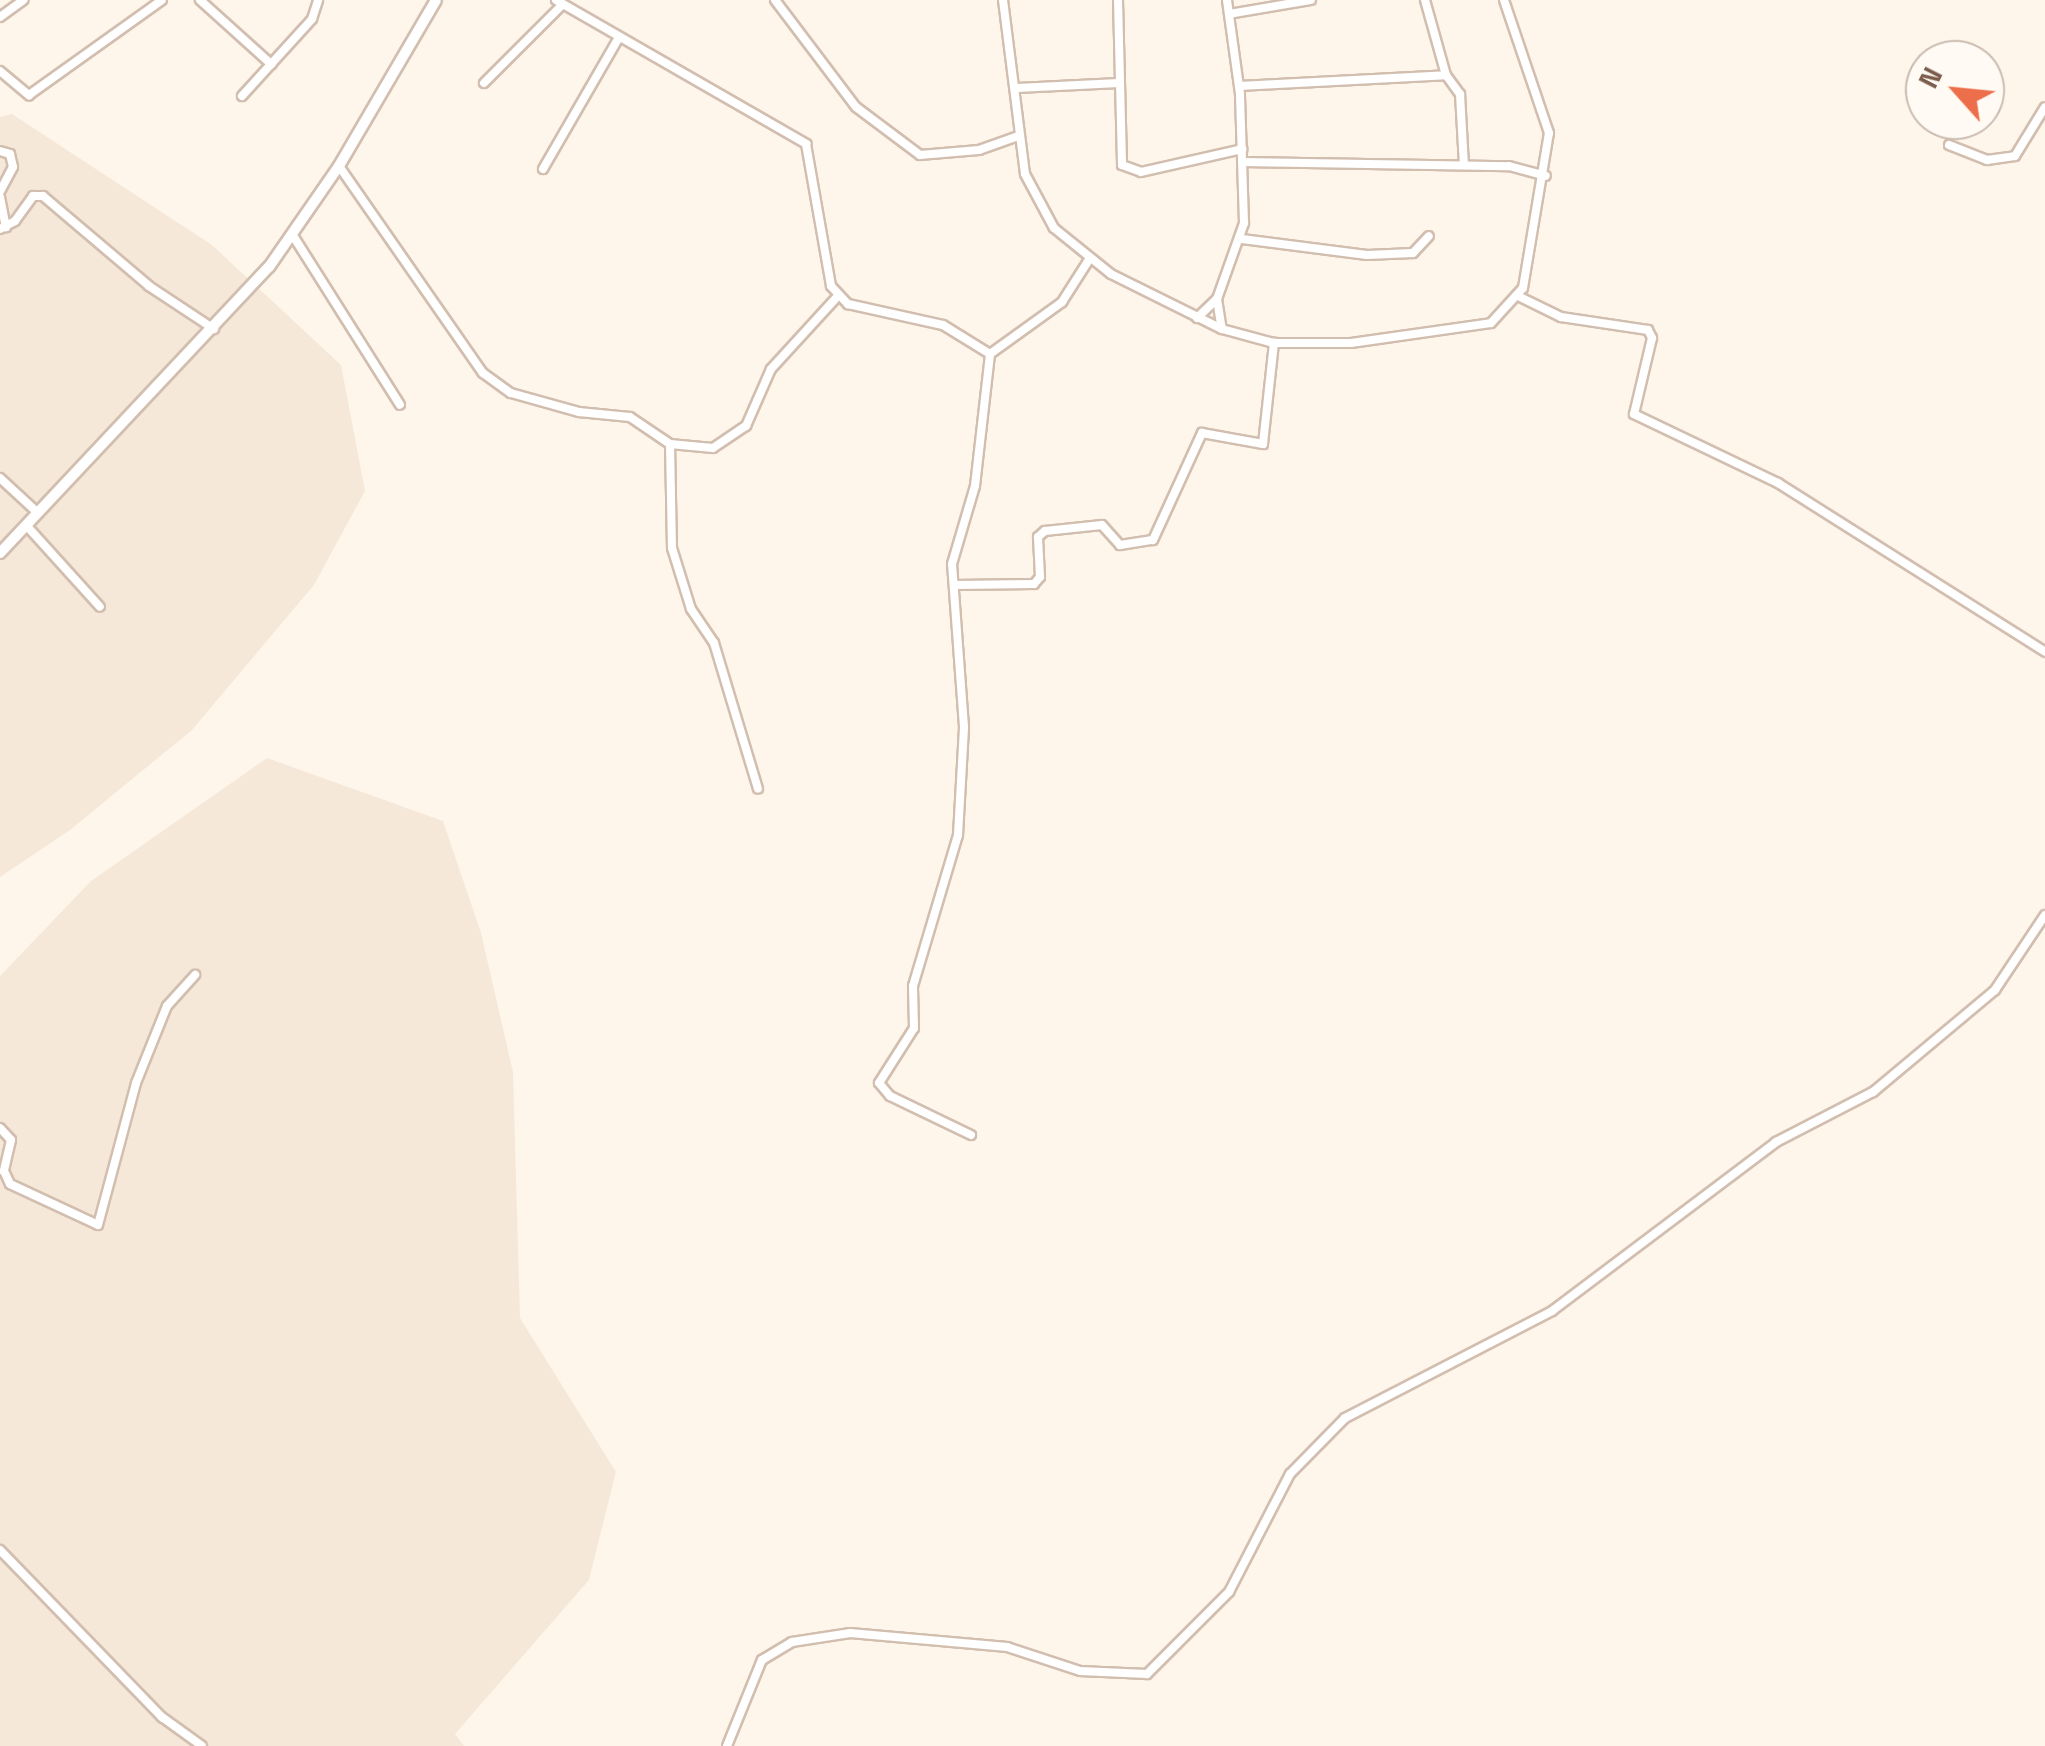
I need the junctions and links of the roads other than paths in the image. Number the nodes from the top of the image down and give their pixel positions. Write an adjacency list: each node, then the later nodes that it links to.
1 (23, 0): 16 (street)
2 (162, 0): 19 (street)
3 (200, 0): 18 (street)
4 (318, 0): 18 (street)
5 (436, 0): 33 (main road)
6 (775, 0): 27 (street)
7 (1003, 0): 24 (street)
8 (1118, 0): 22 (street)
9 (1227, 0): 15 (street)
10 (1312, 0): 15 (street)
11 (1425, 0): 20 (street)
12 (1520, 0): 14 (street)
13 (559, 2): 17 (street); 21 (street)
14 (1505, 2): 35 (street)
15 (1229, 14): 23 (street)
16 (0, 17)
17 (617, 41): 34 (street); 43 (street)
18 (271, 64): 25 (street)
19 (0, 72)
20 (1446, 76): 23 (street); 32 (street)
21 (484, 83)
22 (1118, 84): 24 (street); 29 (street)
23 (1239, 86): 29 (street)
24 (1017, 88): 27 (street)
25 (242, 96)
26 (2045, 107): 28 (street)
27 (1018, 136): 41 (street)
28 (1949, 145)
29 (1242, 149): 31 (street)
30 (0, 150): 36 (street)
31 (1242, 162): 32 (street); 40 (street)
32 (1464, 165): 35 (street)
33 (339, 166): 38 (main road); 51 (street)
34 (543, 169)
35 (1546, 176): 42 (street)
36 (0, 194): 37 (street)
37 (3, 228): 46 (street)
38 (292, 234): 46 (main road); 50 (street)
39 (1429, 236): 40 (street)
40 (1242, 238): 44 (street)
41 (1090, 258): 45 (street); 49 (street)
42 (1518, 296): 48 (street); 58 (street)
43 (837, 297): 49 (street); 51 (street)
44 (1217, 299): 45 (street); 47 (street)
45 (1197, 318): 47 (street)
46 (214, 329): 53 (main road)
47 (1222, 329): 48 (street)
48 (1274, 342): 56 (street)
49 (990, 354): 56 (street)
50 (400, 405)
51 (670, 444): 59 (street)
52 (0, 478): 53 (street)
53 (38, 513): 54 (main road)
54 (26, 526): 55 (main road); 57 (street)
55 (0, 553)
56 (954, 585): 63 (street)
57 (100, 607)
58 (2045, 652)
59 (758, 788)
60 (2045, 914): 66 (street)
61 (195, 975): 62 (street)
62 (0, 1128)
63 (972, 1135)
64 (0, 1550): 65 (street)
65 (202, 1746)
66 (727, 1746)

